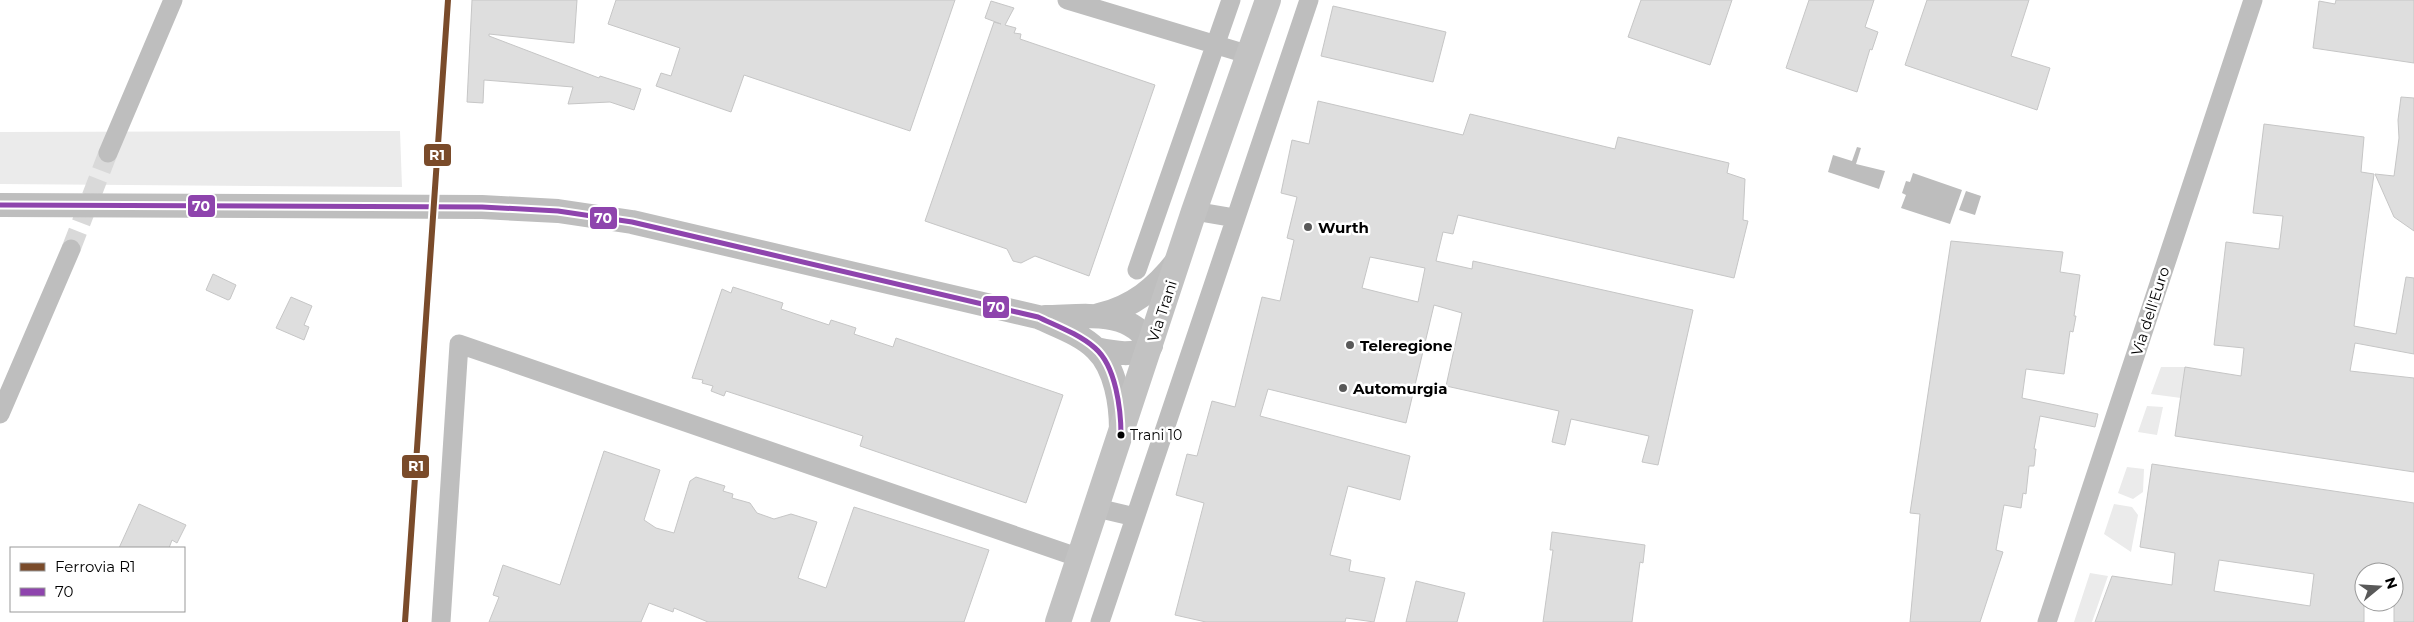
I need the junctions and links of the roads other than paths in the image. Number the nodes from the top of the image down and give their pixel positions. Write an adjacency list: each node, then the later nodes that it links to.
1 (173, 0): 9 (street)
2 (1067, 0): 7 (street)
3 (1231, 0): 7 (street)
4 (1268, 0): 8 (main road, Via Trani)
5 (1309, 0): 12 (street)
6 (2253, 0): 28 (street, Via dell'Euro)
7 (1216, 45): 8 (street); 15 (street)
8 (1250, 55): 11 (main road, Via Trani)
9 (108, 153)
10 (0, 205): 16 (street)
11 (1194, 212): 12 (street); 14 (main road, Via Trani)
12 (1235, 218): 23 (street)
13 (71, 249): 20 (street)
14 (1179, 258): 17 (street); 18 (main road, Via Trani)
15 (1137, 270)
16 (1038, 316): 17 (street); 19 (street)
17 (1090, 317): 18 (street)
18 (1151, 346): 19 (street); 21 (main road, Via Trani)
19 (1096, 349): 21 (street)
20 (0, 414)
21 (1121, 435): 22 (main road, Via Trani)
22 (1097, 508): 23 (street); 24 (main road, Via Trani)
23 (1135, 517): 27 (street)
24 (1080, 558): 25 (street); 26 (main road, Via Trani)
25 (441, 622)
26 (1058, 622)
27 (1100, 622)
28 (2047, 622)

